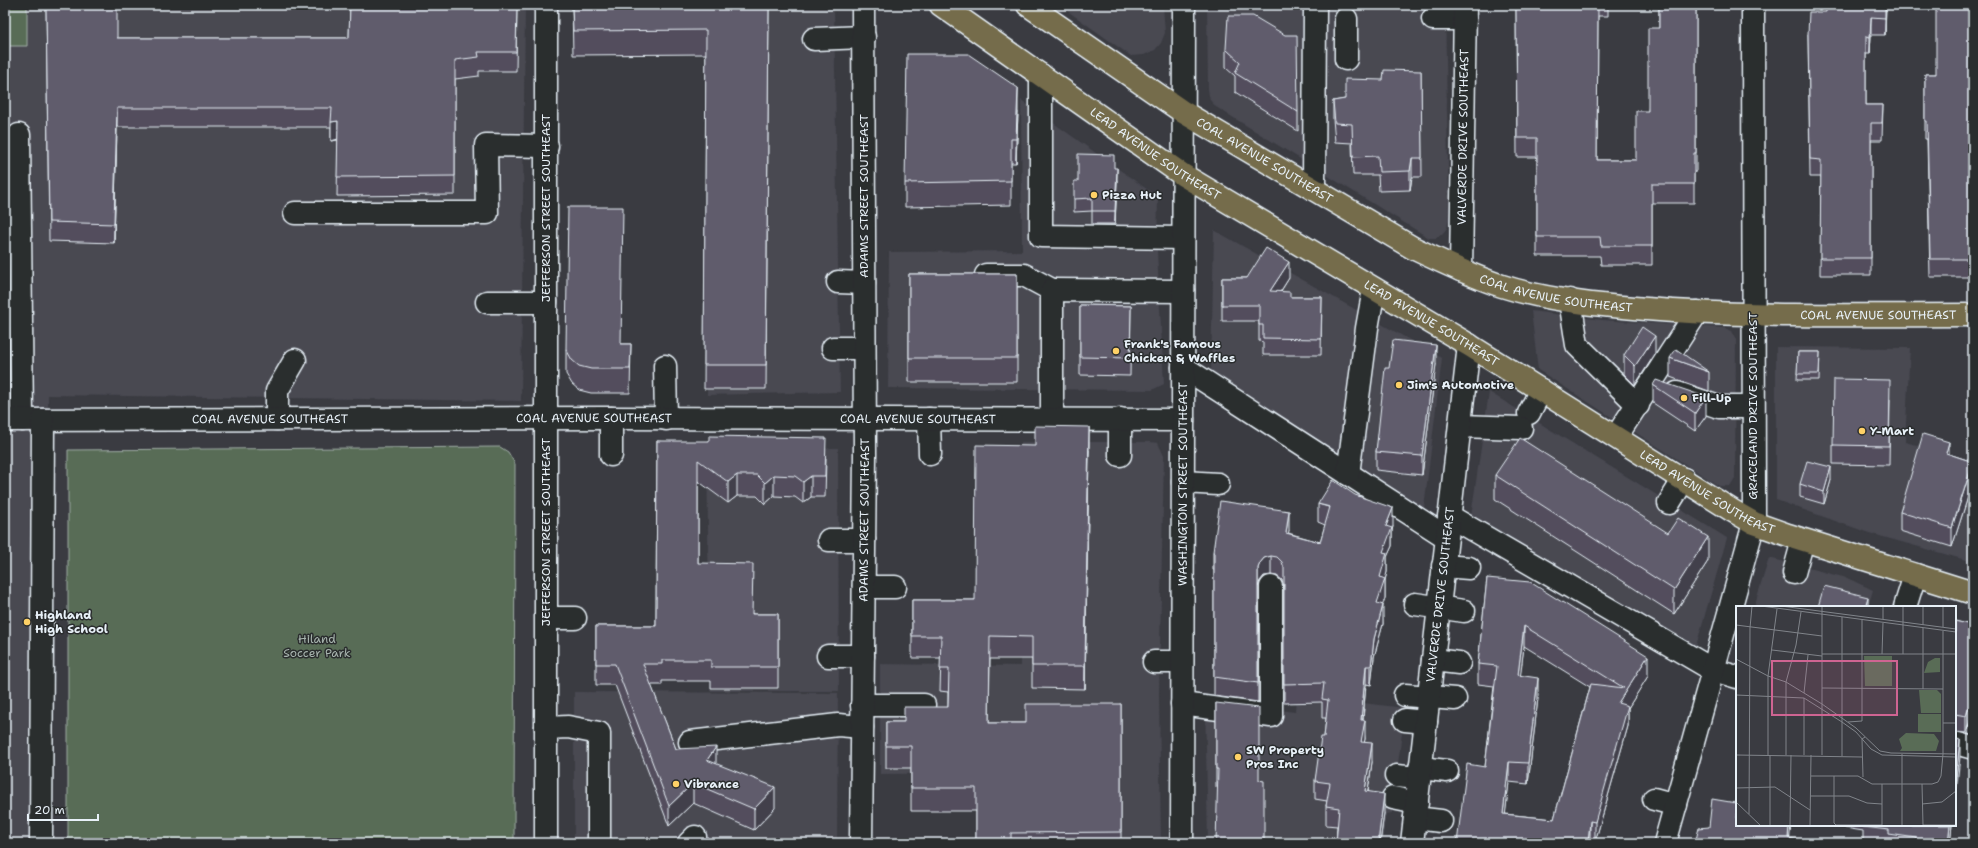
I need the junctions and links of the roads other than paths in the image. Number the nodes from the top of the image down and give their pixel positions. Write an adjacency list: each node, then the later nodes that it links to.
1 (546, 5): 17 (street, JEFFERSON STREET SOUTHEAST)
2 (863, 5): 11 (street, ADAMS STREET SOUTHEAST)
3 (941, 5): 14 (main road, LEAD AVENUE SOUTHEAST)
4 (1028, 5): 15 (main road)
5 (1184, 5): 15 (street, WASHINGTON STREET SOUTHEAST)
6 (1315, 5): 19 (street)
7 (1753, 5): 33 (street, GRACELAND DRIVE SOUTHEAST)
8 (1465, 12): 10 (street); 22 (street, VALVERDE DRIVE SOUTHEAST)
9 (1346, 19): 13 (street)
10 (1433, 19)
11 (864, 37): 12 (street); 25 (street, ADAMS STREET SOUTHEAST)
12 (814, 39)
13 (1346, 60)
14 (1041, 75): 18 (main road, LEAD AVENUE SOUTHEAST); 21 (street)
15 (1183, 112): 18 (street, WASHINGTON STREET SOUTHEAST); 19 (main road, COAL AVENUE SOUTHEAST)
16 (19, 135): 51 (street)
17 (547, 146): 20 (street); 31 (street, JEFFERSON STREET SOUTHEAST)
18 (1183, 175): 21 (street, WASHINGTON STREET SOUTHEAST); 26 (main road, LEAD AVENUE SOUTHEAST)
19 (1314, 188): 22 (main road, COAL AVENUE SOUTHEAST)
20 (295, 213)
21 (1183, 238): 28 (street, WASHINGTON STREET SOUTHEAST)
22 (1461, 270): 29 (main road, COAL AVENUE SOUTHEAST)
23 (969, 275): 27 (street)
24 (838, 282): 25 (street)
25 (864, 283): 37 (street, ADAMS STREET SOUTHEAST)
26 (1374, 289): 35 (main road, LEAD AVENUE SOUTHEAST); 60 (street)
27 (1052, 290): 28 (street); 52 (street)
28 (1183, 291): 40 (street, WASHINGTON STREET SOUTHEAST)
29 (1570, 300): 32 (main road, COAL AVENUE SOUTHEAST); 43 (street)
30 (487, 302): 31 (street)
31 (546, 302): 45 (street, JEFFERSON STREET SOUTHEAST)
32 (1697, 312): 33 (main road, COAL AVENUE SOUTHEAST); 41 (street)
33 (1753, 314): 34 (main road, COAL AVENUE SOUTHEAST); 44 (street, GRACELAND DRIVE SOUTHEAST)
34 (1973, 315)
35 (1469, 345): 42 (main road, LEAD AVENUE SOUTHEAST); 55 (street, VALVERDE DRIVE SOUTHEAST)
36 (833, 348): 37 (street)
37 (864, 348): 49 (street, ADAMS STREET SOUTHEAST)
38 (296, 360): 47 (street)
39 (665, 366): 48 (street)
40 (1183, 367): 54 (street, WASHINGTON STREET SOUTHEAST); 60 (street)
41 (1651, 384): 43 (street); 44 (street)
42 (1540, 390): 55 (street); 56 (main road, LEAD AVENUE SOUTHEAST)
43 (1638, 405): 56 (street)
44 (1753, 407): 66 (street, GRACELAND DRIVE SOUTHEAST)
45 (546, 418): 46 (street, COAL AVENUE SOUTHEAST); 47 (street, COAL AVENUE SOUTHEAST); 83 (street, JEFFERSON STREET SOUTHEAST)
46 (611, 418): 48 (street, COAL AVENUE SOUTHEAST); 58 (street)
47 (277, 419): 51 (street, COAL AVENUE SOUTHEAST)
48 (666, 419): 49 (street, COAL AVENUE SOUTHEAST)
49 (865, 419): 50 (street, COAL AVENUE SOUTHEAST); 69 (street, ADAMS STREET SOUTHEAST)
50 (929, 419): 52 (street, COAL AVENUE SOUTHEAST); 57 (street)
51 (23, 420): 112 (street)
52 (1052, 420): 53 (street, COAL AVENUE SOUTHEAST)
53 (1120, 420): 54 (street, COAL AVENUE SOUTHEAST); 59 (street)
54 (1183, 420): 62 (street, WASHINGTON STREET SOUTHEAST)
55 (1460, 426): 65 (street, VALVERDE DRIVE SOUTHEAST)
56 (1616, 437): 61 (main road, LEAD AVENUE SOUTHEAST)
57 (930, 454)
58 (611, 455)
59 (1120, 455)
60 (1348, 474): 67 (street)
61 (1684, 479): 64 (street); 66 (main road, LEAD AVENUE SOUTHEAST)
62 (1183, 482): 63 (street); 90 (street, WASHINGTON STREET SOUTHEAST)
63 (1218, 484)
64 (1669, 503)
65 (1449, 516): 67 (street, VALVERDE DRIVE SOUTHEAST); 92 (street)
66 (1754, 523): 70 (main road, LEAD AVENUE SOUTHEAST); 85 (street, GRACELAND DRIVE SOUTHEAST)
67 (1446, 537): 71 (street, VALVERDE DRIVE SOUTHEAST)
68 (829, 540): 69 (street)
69 (864, 540): 75 (street, ADAMS STREET SOUTHEAST)
70 (1803, 540): 73 (street); 74 (main road, LEAD AVENUE SOUTHEAST)
71 (1443, 566): 72 (street); 81 (street, VALVERDE DRIVE SOUTHEAST)
72 (1469, 568)
73 (1794, 573)
74 (1916, 575): 78 (main road, LEAD AVENUE SOUTHEAST); 80 (street)
75 (864, 587): 76 (street); 87 (street, ADAMS STREET SOUTHEAST)
76 (895, 587)
77 (1271, 587): 97 (street)
78 (1973, 593)
79 (1415, 604): 81 (street)
80 (1905, 606)
81 (1438, 608): 82 (street); 88 (street, VALVERDE DRIVE SOUTHEAST)
82 (1464, 611)
83 (547, 618): 84 (street); 100 (street, JEFFERSON STREET SOUTHEAST)
84 (575, 618)
85 (1730, 632): 92 (street, GRACELAND DRIVE SOUTHEAST)
86 (828, 656): 87 (street)
87 (863, 656): 99 (street, ADAMS STREET SOUTHEAST)
88 (1432, 660): 91 (street); 95 (street, VALVERDE DRIVE SOUTHEAST)
89 (1154, 662): 90 (street)
90 (1182, 662): 97 (street, WASHINGTON STREET SOUTHEAST)
91 (1459, 663)
92 (1713, 670): 93 (street); 109 (street, GRACELAND DRIVE SOUTHEAST)
93 (1736, 677)
94 (1405, 695): 95 (street)
95 (1428, 696): 96 (street); 105 (street, VALVERDE DRIVE SOUTHEAST)
96 (1455, 699)
97 (1182, 704): 116 (street, WASHINGTON STREET SOUTHEAST)
98 (924, 705): 99 (street)
99 (862, 716): 101 (street); 115 (street, ADAMS STREET SOUTHEAST)
100 (546, 728): 113 (street, JEFFERSON STREET SOUTHEAST); 114 (street)
101 (690, 742)
102 (1956, 743): 103 (street)
103 (1973, 748)
104 (1447, 771): 105 (street)
105 (1420, 773): 106 (street); 110 (street, VALVERDE DRIVE SOUTHEAST)
106 (1396, 776)
107 (1394, 798): 110 (street)
108 (1654, 799): 109 (street)
109 (1676, 805): 118 (street, GRACELAND DRIVE SOUTHEAST)
110 (1416, 811): 111 (street); 117 (street, VALVERDE DRIVE SOUTHEAST)
111 (1441, 821)
112 (41, 843)
113 (546, 843)
114 (598, 843)
115 (861, 843)
116 (1182, 843)
117 (1412, 843)
118 (1665, 843)

